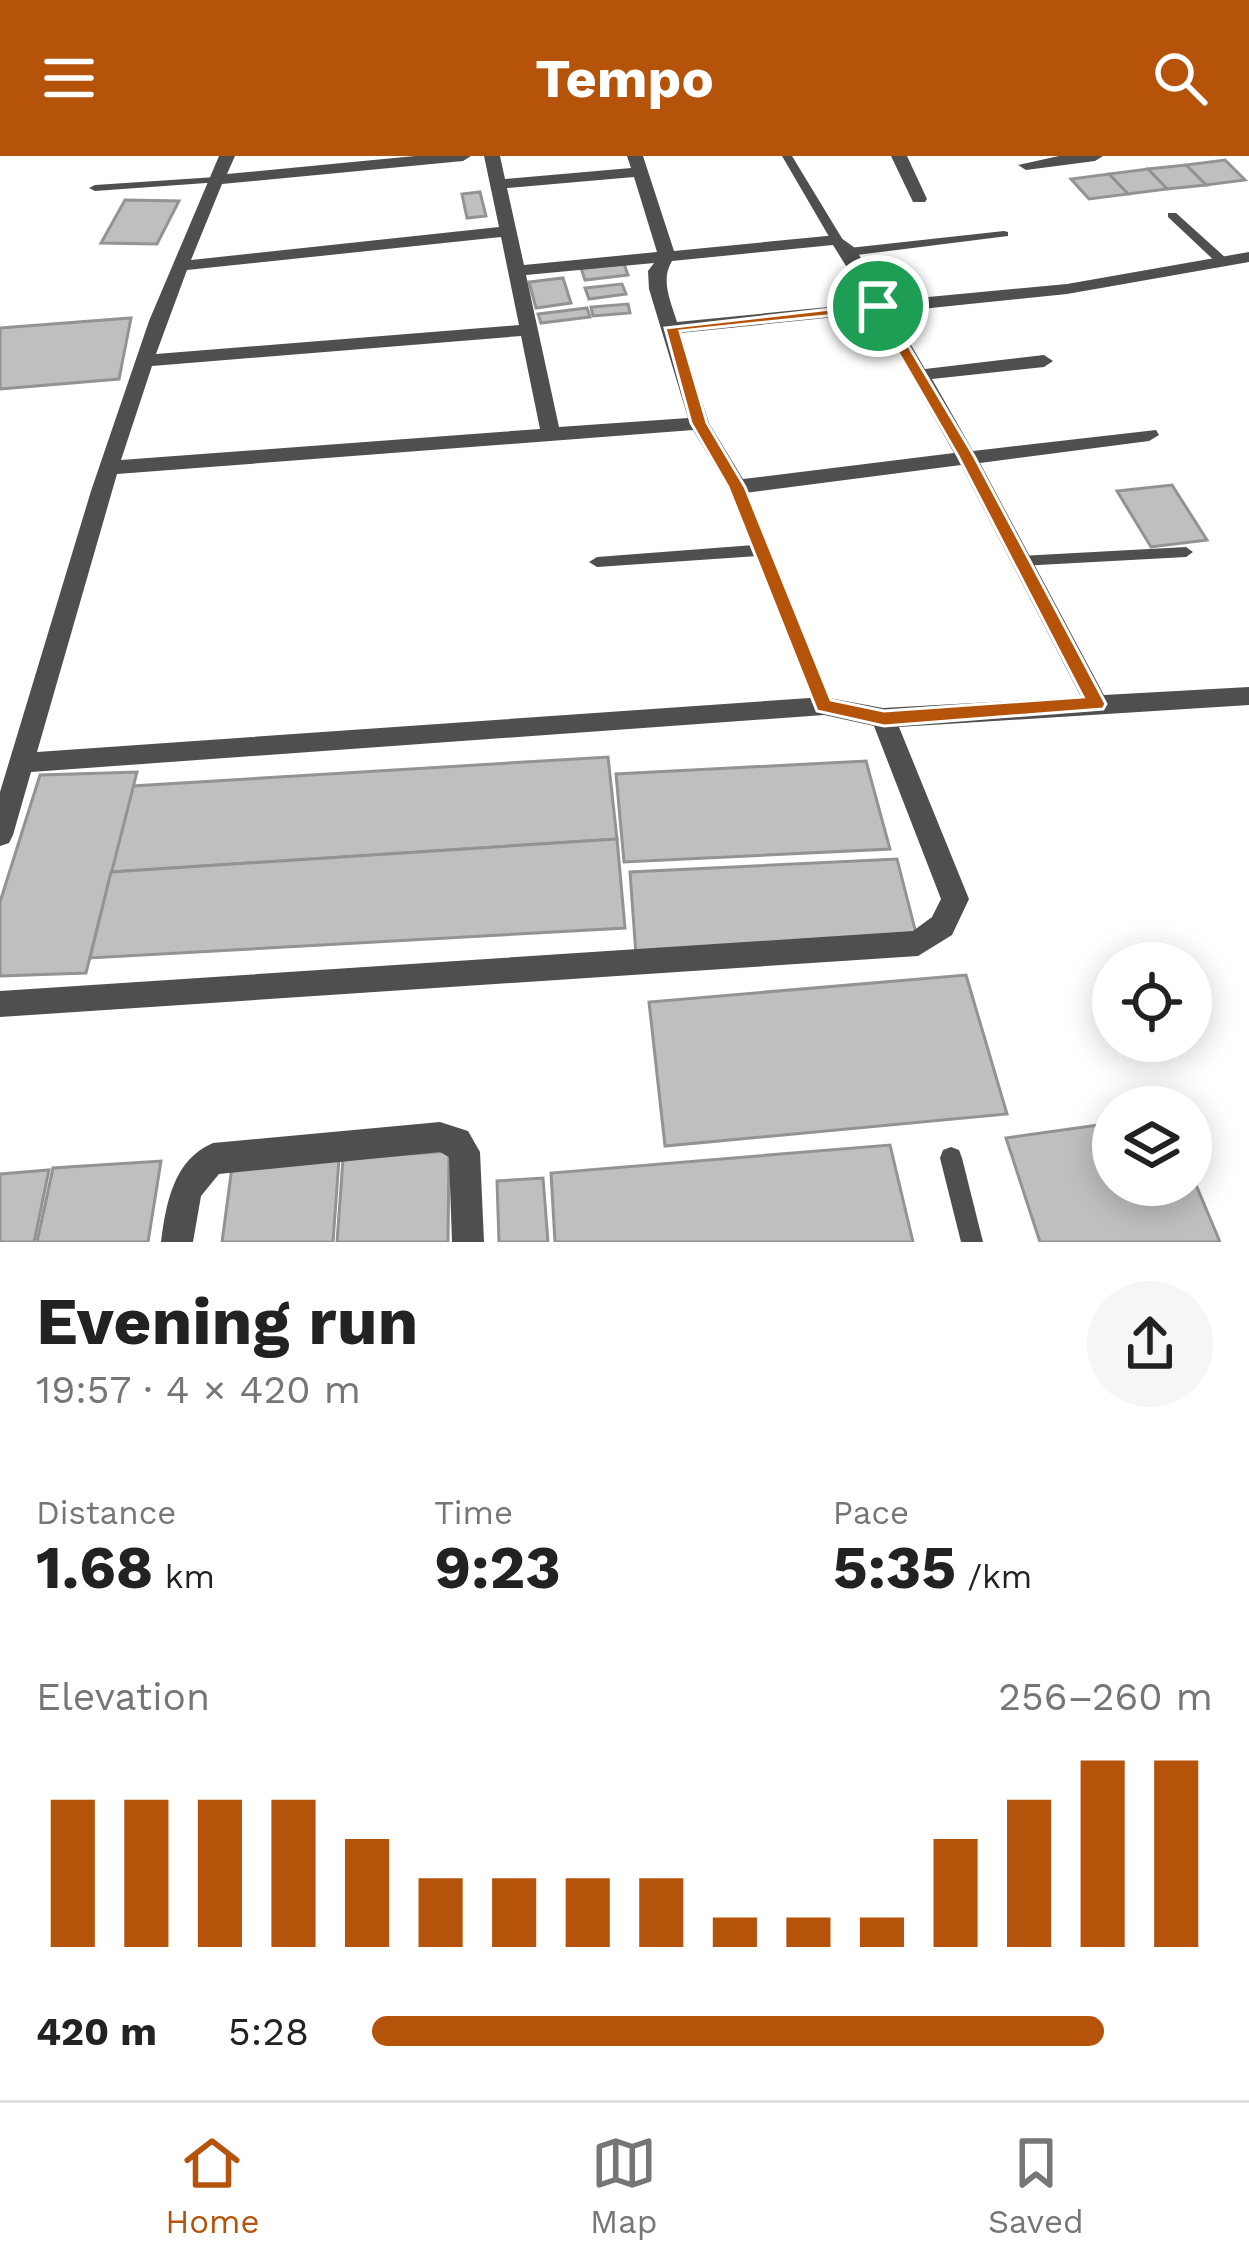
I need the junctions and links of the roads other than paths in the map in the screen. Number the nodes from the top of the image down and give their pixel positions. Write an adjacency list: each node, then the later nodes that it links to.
1 (227, 156): 9 (street)
2 (463, 156): 9 (street)
3 (492, 156): 10 (street)
4 (787, 156): 16 (lane)
5 (899, 156): 12 (street)
6 (1095, 156): 8 (street)
7 (638, 164): 10 (street); 17 (street)
8 (1026, 165)
9 (216, 180): 11 (lane); 20 (street)
10 (500, 184): 14 (street)
11 (95, 188)
12 (919, 199)
13 (1172, 215): 19 (lane)
14 (510, 230): 20 (street); 21 (street)
15 (1004, 234): 16 (lane)
16 (843, 246): 17 (street); 22 (street)
17 (667, 256): 21 (street); 23 (street)
18 (1249, 257): 19 (street)
19 (1223, 262): 22 (street)
20 (180, 266): 25 (street)
21 (518, 271): 24 (street)
22 (878, 306): 23 (street); 27 (street)
23 (672, 328): 28 (street)
24 (530, 330): 25 (street); 29 (street)
25 (144, 361): 32 (street)
26 (1044, 361): 27 (street)
27 (919, 375): 31 (street)
28 (699, 423): 29 (street); 33 (street)
29 (551, 434): 32 (street)
30 (1149, 436): 31 (street)
31 (966, 456): 33 (street); 36 (street)
32 (110, 468): 42 (street)
33 (737, 487): 34 (lane)
34 (763, 550): 37 (lane); 40 (lane)
35 (1186, 552): 36 (lane)
36 (1020, 561): 39 (street)
37 (597, 562)
38 (1249, 697): 39 (street)
39 (1096, 704): 41 (street)
40 (824, 706): 41 (street); 42 (street)
41 (884, 718): 44 (street)
42 (22, 763): 43 (street)
43 (0, 835)
44 (0, 1004)
45 (951, 1158): 48 (lane)
46 (177, 1242): 47 (street)
47 (468, 1242)
48 (972, 1242)

